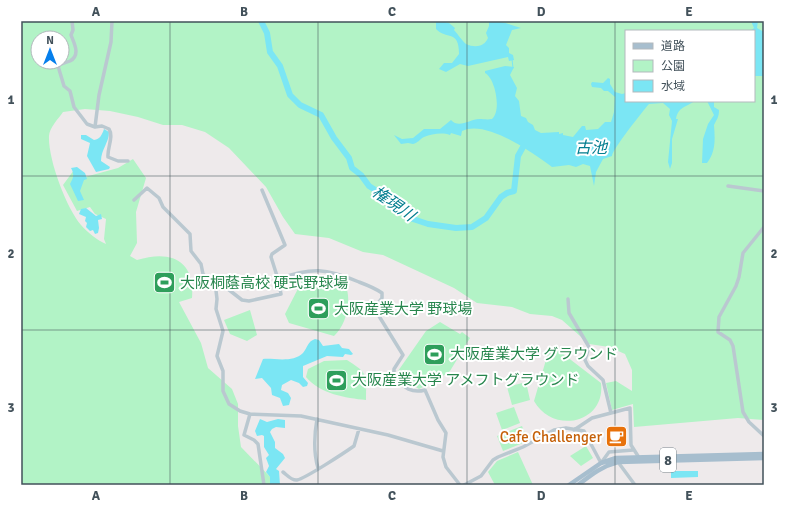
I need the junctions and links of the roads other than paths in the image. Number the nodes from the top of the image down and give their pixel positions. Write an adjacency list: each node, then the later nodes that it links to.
1 (72, 21): 3 (street)
2 (112, 21): 3 (street)
3 (94, 127): 4 (street)
4 (128, 161)
5 (728, 186): 7 (street)
6 (262, 190): 10 (street)
7 (764, 191)
8 (134, 200): 11 (street)
9 (764, 227): 18 (street)
10 (278, 279): 11 (street); 19 (street)
11 (215, 282): 14 (street)
12 (568, 299): 13 (street)
13 (611, 413): 17 (street); 20 (street)
14 (250, 414): 15 (street); 28 (street)
15 (317, 419): 16 (street); 26 (street)
16 (359, 429): 19 (street); 26 (street)
17 (574, 430): 25 (street); 30 (street)
18 (764, 436)
19 (443, 450): 29 (street)
20 (633, 450): 22 (street); 25 (street)
21 (764, 454): 22 (main road, 8)
22 (638, 456): 25 (main road, 8)
23 (764, 458): 24 (main road, 8)
24 (618, 462): 32 (main road, 8); 33 (street)
25 (601, 463): 31 (main road, 8)
26 (318, 468): 27 (street)
27 (283, 472)
28 (264, 485)
29 (460, 485)
30 (464, 485)
31 (569, 485)
32 (578, 485)
33 (635, 485)

